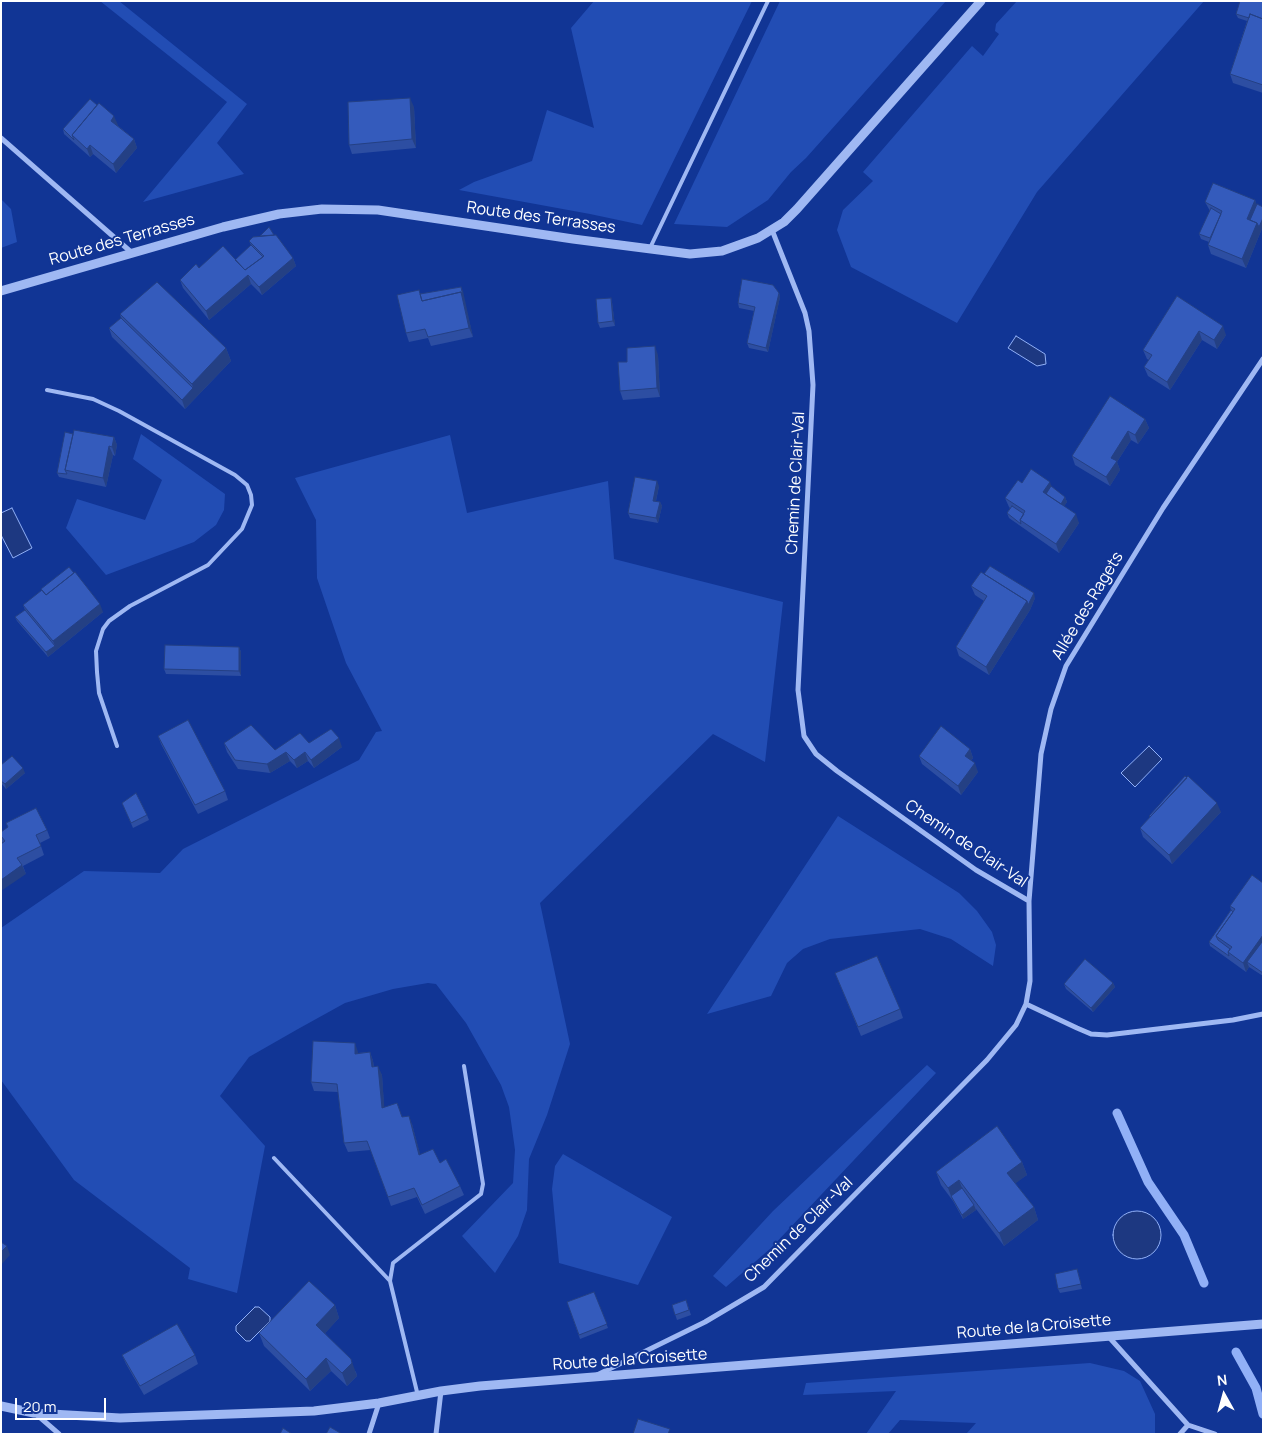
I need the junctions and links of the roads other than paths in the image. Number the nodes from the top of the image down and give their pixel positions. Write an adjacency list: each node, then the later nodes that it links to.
1 (768, 1): 5 (lane)
2 (981, 1): 4 (street, Route des Terrasses)
3 (1, 138): 6 (street)
4 (772, 230): 5 (street, Route des Terrasses); 11 (street, Chemin de Clair-Val)
5 (650, 248): 6 (street, Route des Terrasses)
6 (132, 252): 7 (street, Route des Terrasses)
7 (1, 291)
8 (1263, 359): 11 (street, Allée des Ragets)
9 (48, 390): 10 (lane)
10 (117, 746)
11 (1029, 901): 12 (street, Chemin de Clair-Val)
12 (1026, 1004): 13 (street); 19 (street, Chemin de Clair-Val)
13 (1263, 1014)
14 (464, 1066): 16 (lane)
15 (274, 1158): 16 (lane)
16 (390, 1281): 21 (lane)
17 (1263, 1324): 18 (street, Route de la Croisette)
18 (1108, 1336): 19 (street, Route de la Croisette); 25 (street)
19 (590, 1378): 20 (street, Route de la Croisette)
20 (441, 1391): 21 (street, Route de la Croisette); 28 (street)
21 (418, 1396): 22 (street, Route de la Croisette)
22 (379, 1403): 24 (street, Route de la Croisette); 27 (street)
23 (1, 1406): 24 (street, Route de la Croisette)
24 (34, 1413): 26 (street)
25 (1188, 1424): 29 (street); 30 (street)
26 (58, 1434)
27 (369, 1434)
28 (436, 1434)
29 (1180, 1434)
30 (1215, 1434)

